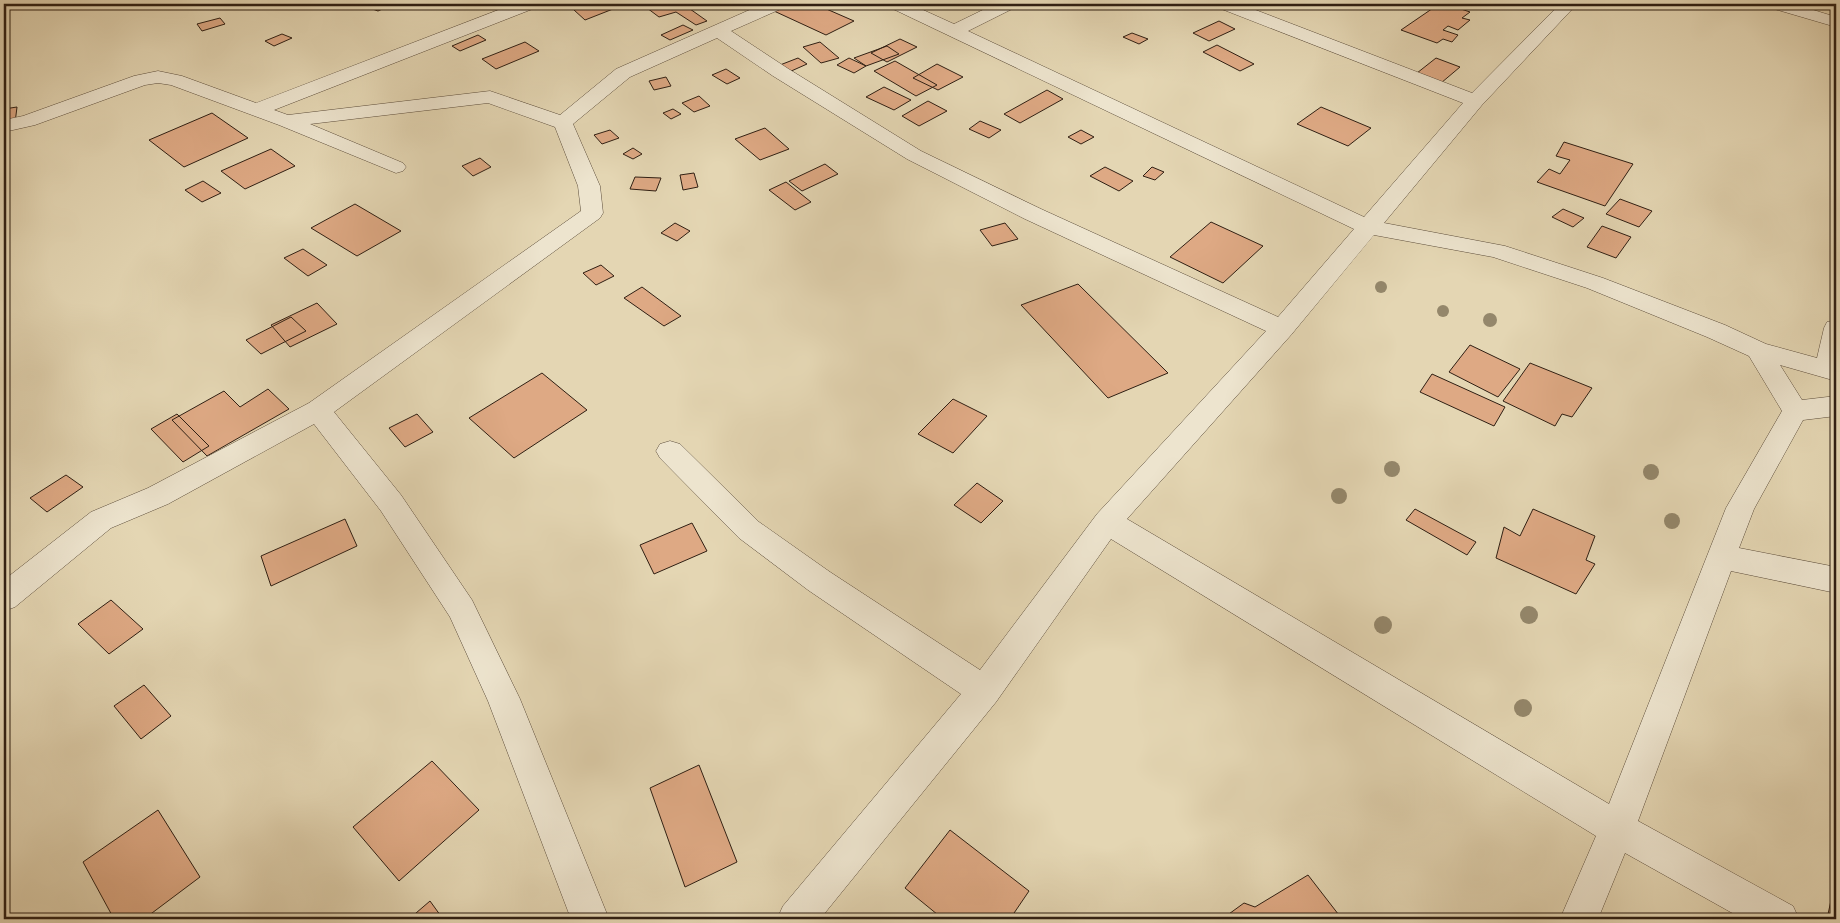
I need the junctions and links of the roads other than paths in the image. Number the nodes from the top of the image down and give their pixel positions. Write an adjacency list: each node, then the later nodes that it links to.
1 (529, 4): 13 (street)
2 (777, 4): 10 (street)
3 (897, 4): 11 (street)
4 (1008, 4): 11 (street)
5 (1225, 4): 8 (street)
6 (1568, 4): 12 (street)
7 (1777, 4): 9 (street)
8 (1262, 10): 12 (street)
9 (1836, 22)
10 (719, 30): 15 (street); 20 (street)
11 (955, 31): 18 (street)
12 (1475, 101): 18 (street)
13 (256, 110): 14 (street); 16 (street)
14 (286, 120): 15 (street); 17 (street)
15 (563, 123): 24 (street)
16 (4, 126)
17 (396, 167)
18 (1368, 226): 20 (street); 21 (street)
19 (1836, 328): 22 (street)
20 (1282, 329): 27 (street)
21 (1758, 350): 22 (street); 25 (street)
22 (1831, 371)
23 (1836, 406): 25 (street)
24 (318, 410): 30 (street); 33 (street)
25 (1796, 411): 28 (street)
26 (670, 451): 31 (street)
27 (1107, 522): 31 (street); 32 (street)
28 (1722, 557): 29 (street); 32 (street)
29 (1836, 580)
30 (4, 598)
31 (984, 691): 34 (street)
32 (1617, 830): 35 (street); 36 (street)
33 (590, 919)
34 (796, 919)
35 (1578, 919)
36 (1780, 919)

